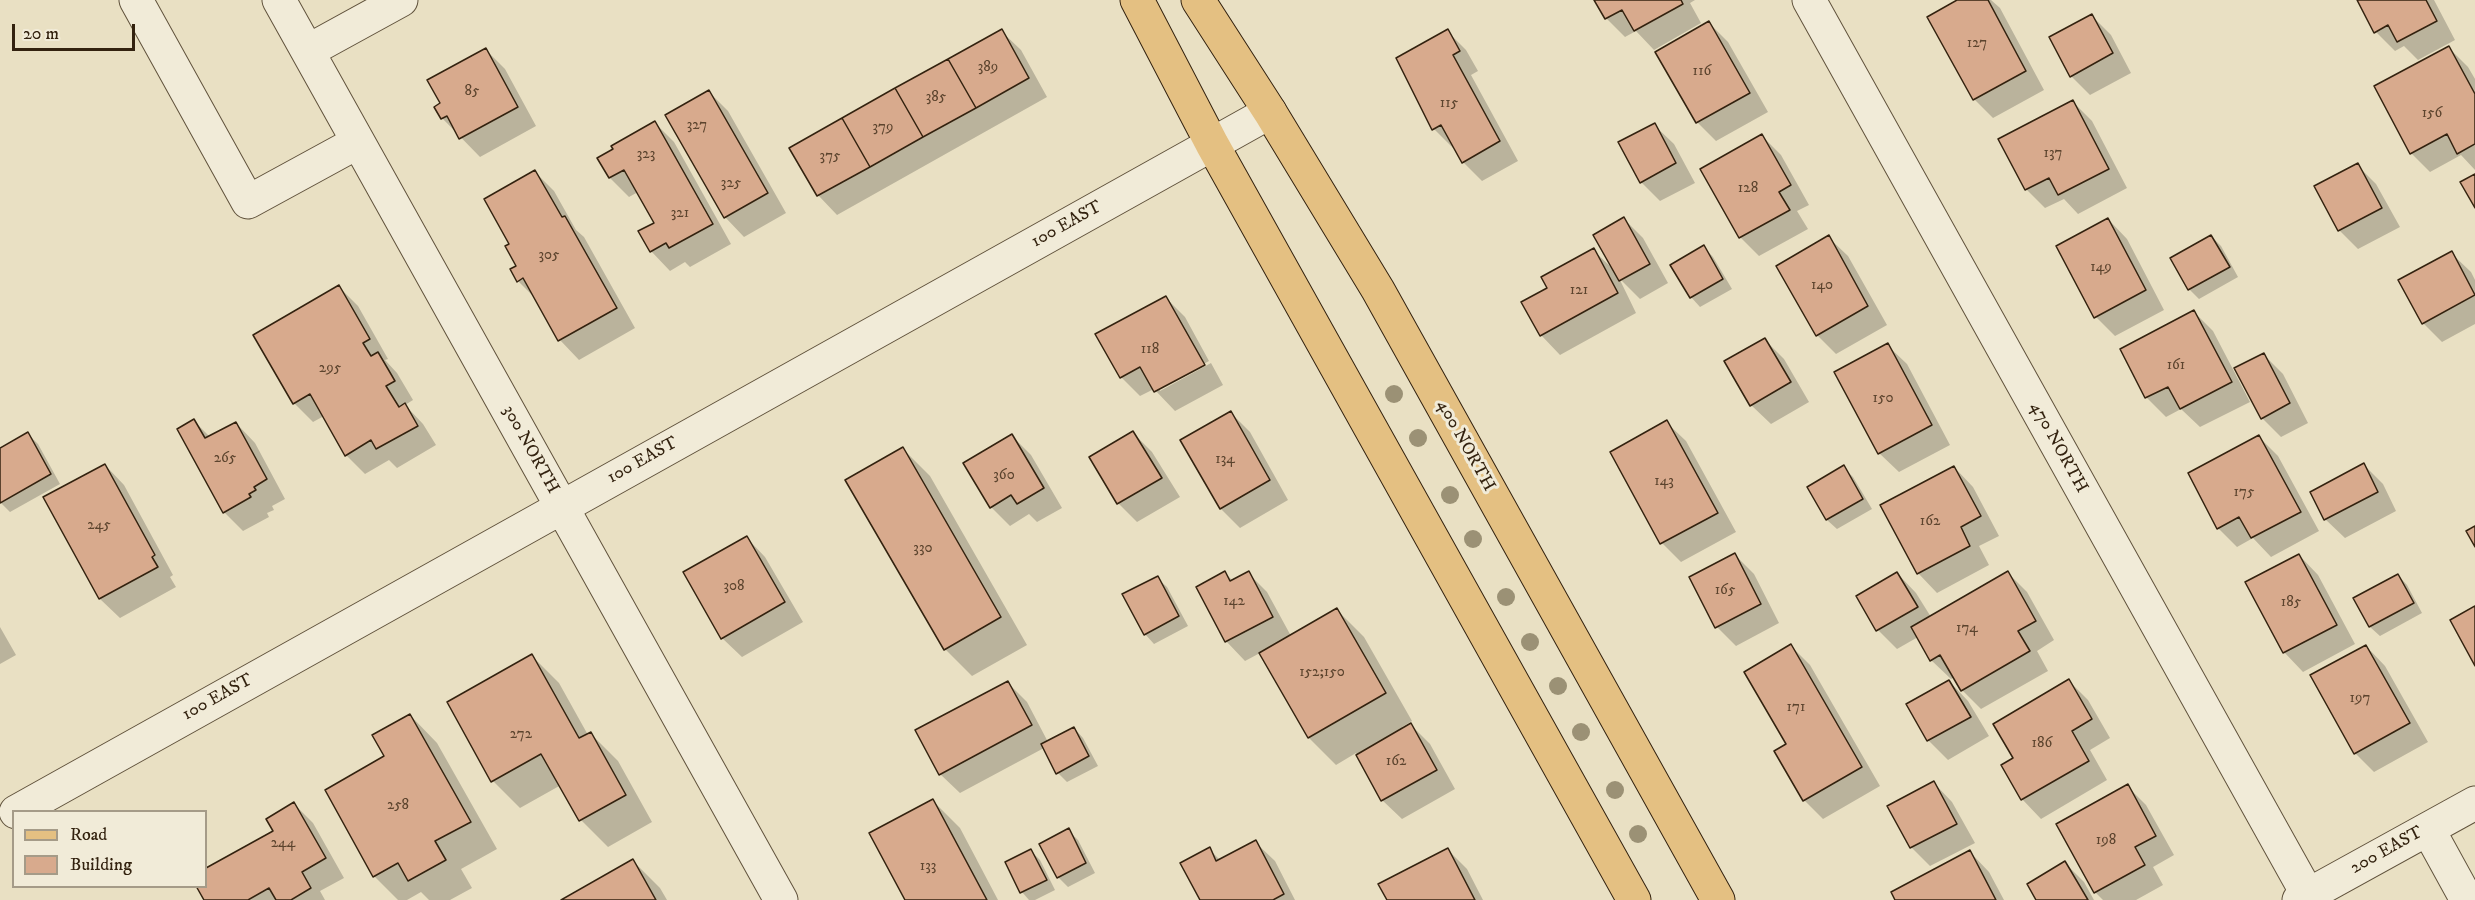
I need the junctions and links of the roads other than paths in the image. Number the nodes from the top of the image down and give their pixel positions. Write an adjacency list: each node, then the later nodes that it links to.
1 (136, 0): 11 (street)
2 (279, 0): 8 (street, 300 NORTH)
3 (401, 0): 8 (street)
4 (1137, 0): 12 (main road)
5 (1198, 0): 9 (main road, 400 NORTH)
6 (1216, 0): 9 (main road)
7 (1809, 0): 17 (street, 470 NORTH)
8 (308, 51): 11 (street, 300 NORTH)
9 (1233, 55): 10 (main road, 400 NORTH)
10 (1270, 112): 12 (street, 100 EAST); 20 (main road, 400 NORTH)
11 (358, 142): 13 (street, 300 NORTH)
12 (1212, 144): 13 (street, 100 EAST); 19 (main road)
13 (562, 506): 15 (street, 100 EAST); 18 (street, 300 NORTH)
14 (2475, 803): 16 (street, 200 EAST)
15 (19, 810)
16 (2428, 829): 17 (street, 200 EAST); 21 (street)
17 (2304, 898)
18 (781, 900)
19 (1634, 900)
20 (1718, 900)
21 (2467, 900)

